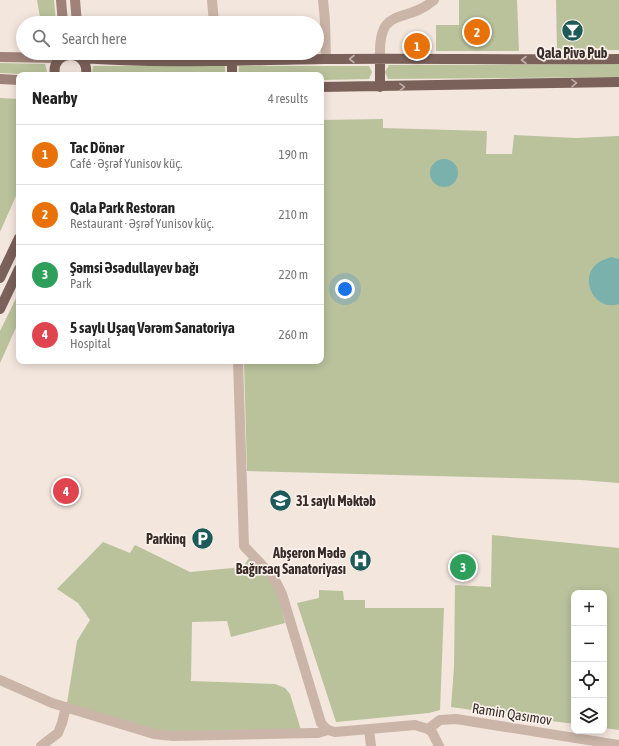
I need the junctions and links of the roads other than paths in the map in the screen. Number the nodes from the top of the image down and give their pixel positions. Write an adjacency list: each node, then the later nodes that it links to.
1 (62, 0): 6 (main road)
2 (75, 0): 7 (main road)
3 (212, 0): 8 (street)
4 (323, 0): 11 (street)
5 (434, 0): 12 (street)
6 (63, 16)
7 (76, 16)
8 (213, 16)
9 (0, 57): 10 (main road)
10 (16, 57)
11 (326, 59): 12 (main road, one-way to 11)
12 (380, 59): 13 (main road, one-way to 12); 24 (main road)
13 (619, 59)
14 (59, 60): 17 (main road)
15 (83, 60): 18 (main road)
16 (232, 60): 19 (main road)
17 (55, 72)
18 (86, 72)
19 (232, 72)
20 (0, 79): 21 (main road)
21 (16, 80)
22 (619, 82): 24 (main road, one-way to 22)
23 (324, 87): 24 (main road)
24 (380, 87)
25 (16, 244): 27 (main road)
26 (16, 275): 28 (main road)
27 (0, 278)
28 (0, 309)
29 (238, 364): 34 (street)
30 (0, 680): 31 (street)
31 (66, 707): 34 (street); 37 (street)
32 (369, 729): 33 (street); 34 (street); 38 (street)
33 (428, 729): 35 (street, Ramin Qasımov); 39 (street)
34 (328, 730)
35 (576, 742): 36 (street, Ramin Qasımov)
36 (619, 745)
37 (42, 746)
38 (371, 746)
39 (439, 746)

